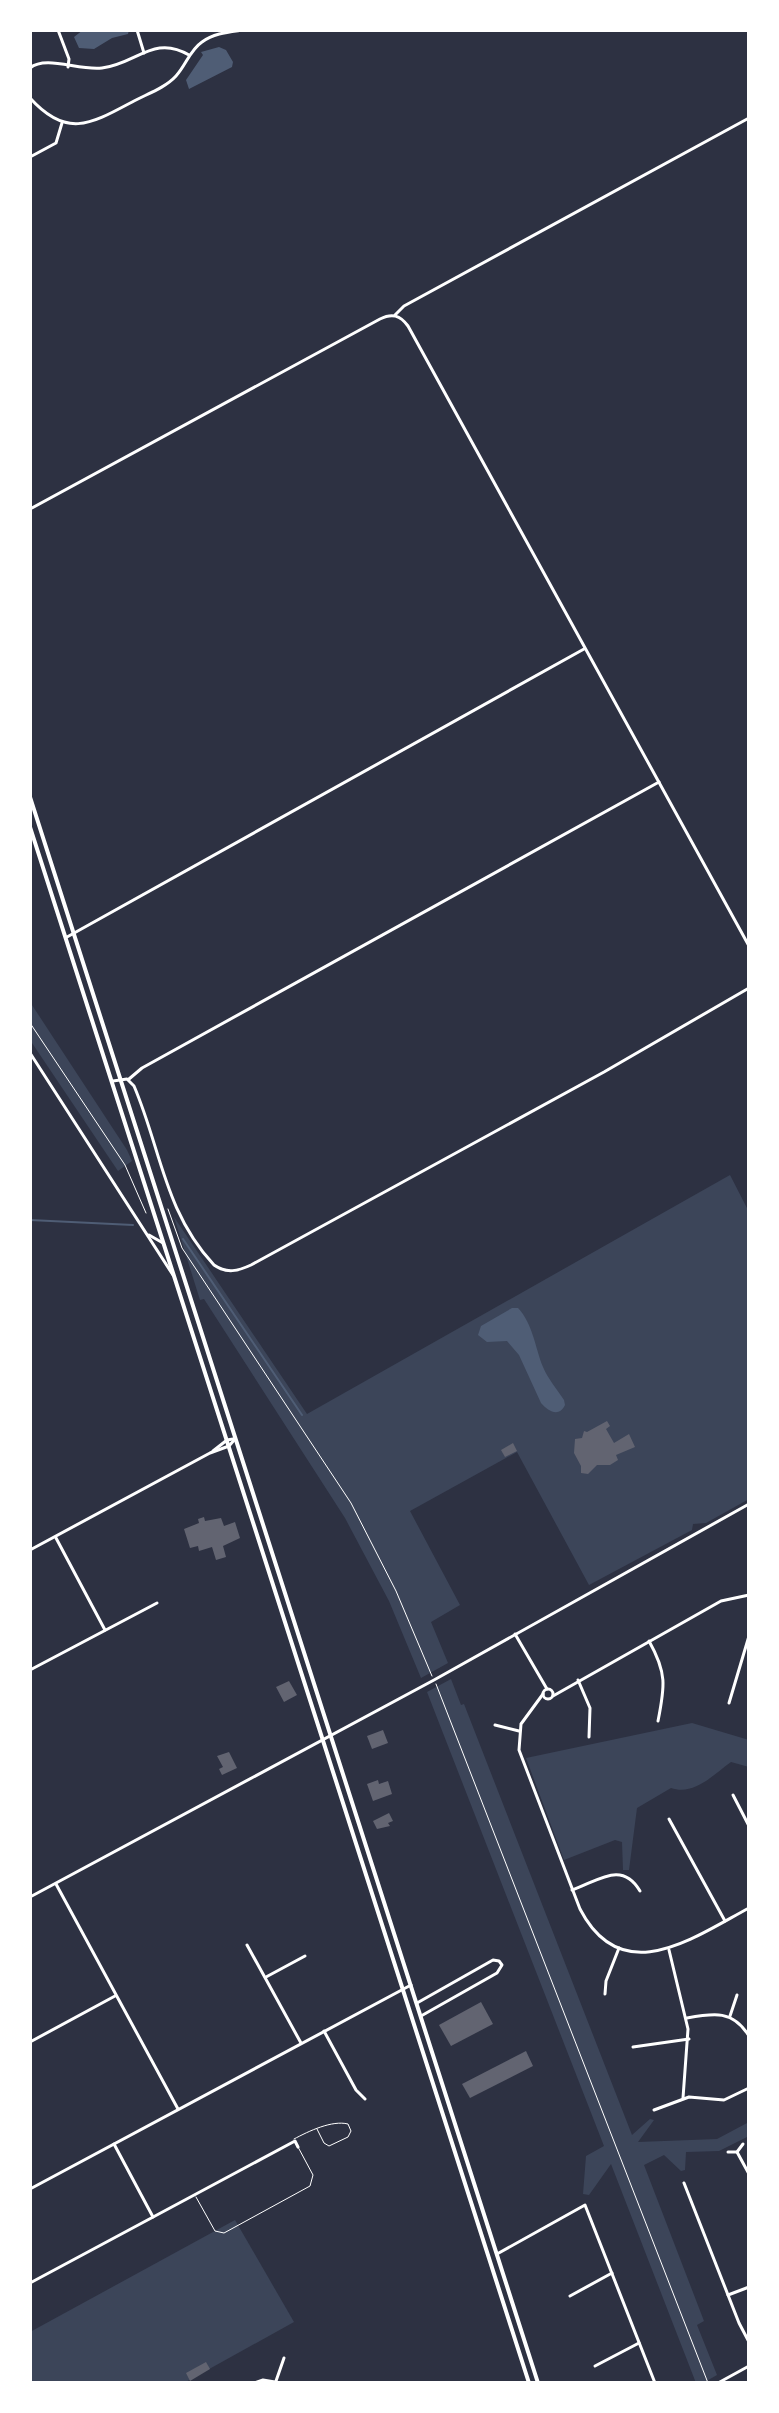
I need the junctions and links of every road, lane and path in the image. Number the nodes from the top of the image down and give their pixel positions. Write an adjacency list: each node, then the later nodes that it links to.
1 (58, 30): 8 (street)
2 (137, 30): 4 (street)
3 (243, 30): 5 (street)
4 (144, 53): 5 (street); 8 (street)
5 (190, 56): 11 (street)
6 (30, 59): 7 (street)
7 (32, 66): 8 (street)
8 (68, 67)
9 (30, 98): 11 (street)
10 (749, 118): 13 (street)
11 (62, 123): 12 (street)
12 (30, 157)
13 (395, 315): 14 (street); 15 (street)
14 (30, 509)
15 (585, 648): 16 (street); 19 (street)
16 (659, 782): 21 (street); 26 (street)
17 (30, 797): 19 (highway)
18 (30, 827): 20 (highway)
19 (74, 933): 20 (street); 25 (highway)
20 (67, 937): 27 (highway)
21 (749, 946)
22 (749, 988): 26 (street)
23 (30, 1023): 29 (path)
24 (30, 1053): 30 (street)
25 (121, 1079): 26 (street); 27 (street); 28 (highway)
26 (129, 1079)
27 (112, 1082): 29 (highway)
28 (162, 1208): 32 (highway); 48 (path)
29 (153, 1211): 31 (highway)
30 (146, 1232): 31 (street); 33 (street)
31 (164, 1243): 32 (highway); 33 (highway)
32 (177, 1255): 34 (highway)
33 (176, 1280): 35 (highway)
34 (235, 1439): 35 (street); 36 (street); 55 (highway)
35 (227, 1440): 36 (highway); 37 (street)
36 (229, 1446): 37 (street); 57 (highway)
37 (210, 1453): 39 (street)
38 (749, 1504): 44 (street)
39 (55, 1536): 40 (street); 43 (street)
40 (30, 1550)
41 (749, 1595): 46 (street)
42 (157, 1603): 43 (street)
43 (105, 1630): 47 (street)
44 (515, 1634): 48 (street); 50 (street)
45 (749, 1636): 51 (street)
46 (649, 1641): 49 (street); 52 (street)
47 (30, 1670)
48 (434, 1680): 55 (street); 120 (path)
49 (578, 1680): 50 (street); 56 (street)
50 (547, 1693): 54 (street)
51 (729, 1703)
52 (658, 1721)
53 (495, 1725): 54 (street)
54 (519, 1731): 62 (street)
55 (331, 1735): 57 (street); 72 (highway)
56 (589, 1737)
57 (324, 1739): 61 (street); 73 (highway)
58 (733, 1795): 60 (street)
59 (669, 1819): 66 (street)
60 (749, 1826)
61 (56, 1884): 64 (street); 76 (street)
62 (572, 1890): 63 (street); 68 (street)
63 (640, 1891)
64 (30, 1897)
65 (749, 1908): 66 (street)
66 (725, 1921): 69 (street)
67 (247, 1945): 71 (street)
68 (619, 1948): 69 (street); 74 (street)
69 (669, 1950): 80 (street)
70 (305, 1956): 71 (street)
71 (265, 1978): 85 (street)
72 (411, 1985): 73 (street); 77 (highway)
73 (404, 1989): 81 (street); 117 (highway)
74 (605, 1994)
75 (737, 1995): 79 (street)
76 (116, 1996): 84 (street); 90 (street)
77 (417, 2003): 78 (highway); 78 (street)
78 (421, 2016): 104 (highway)
79 (730, 2016): 80 (street); 82 (street)
80 (687, 2018): 83 (street)
81 (324, 2031): 85 (street); 89 (street)
82 (749, 2036)
83 (689, 2039): 86 (street); 88 (street)
84 (30, 2042)
85 (301, 2044): 90 (street)
86 (633, 2047)
87 (749, 2088): 88 (street)
88 (683, 2098): 91 (street)
89 (365, 2099)
90 (178, 2110): 94 (street)
91 (654, 2110)
92 (317, 2129): 92 (lane); 93 (lane)
93 (294, 2139): 96 (street); 102 (street)
94 (114, 2144): 101 (street); 103 (street)
95 (743, 2144): 98 (street)
96 (298, 2147): 102 (lane)
97 (728, 2152): 98 (street)
98 (737, 2152): 99 (street)
99 (749, 2174)
100 (684, 2183): 108 (street)
101 (30, 2189)
102 (195, 2195): 103 (street)
103 (153, 2217): 106 (street)
104 (497, 2254): 105 (street); 118 (highway)
105 (612, 2273): 109 (street); 111 (street)
106 (30, 2283)
107 (749, 2287): 108 (street)
108 (728, 2295): 110 (street)
109 (570, 2296)
110 (749, 2342)
111 (639, 2343): 113 (street); 119 (street)
112 (284, 2358): 115 (street)
113 (595, 2366)
114 (749, 2366): 121 (street)
115 (279, 2382): 116 (street)
116 (254, 2383)
117 (529, 2383)
118 (538, 2383)
119 (655, 2383)
120 (708, 2383)
121 (718, 2383)

